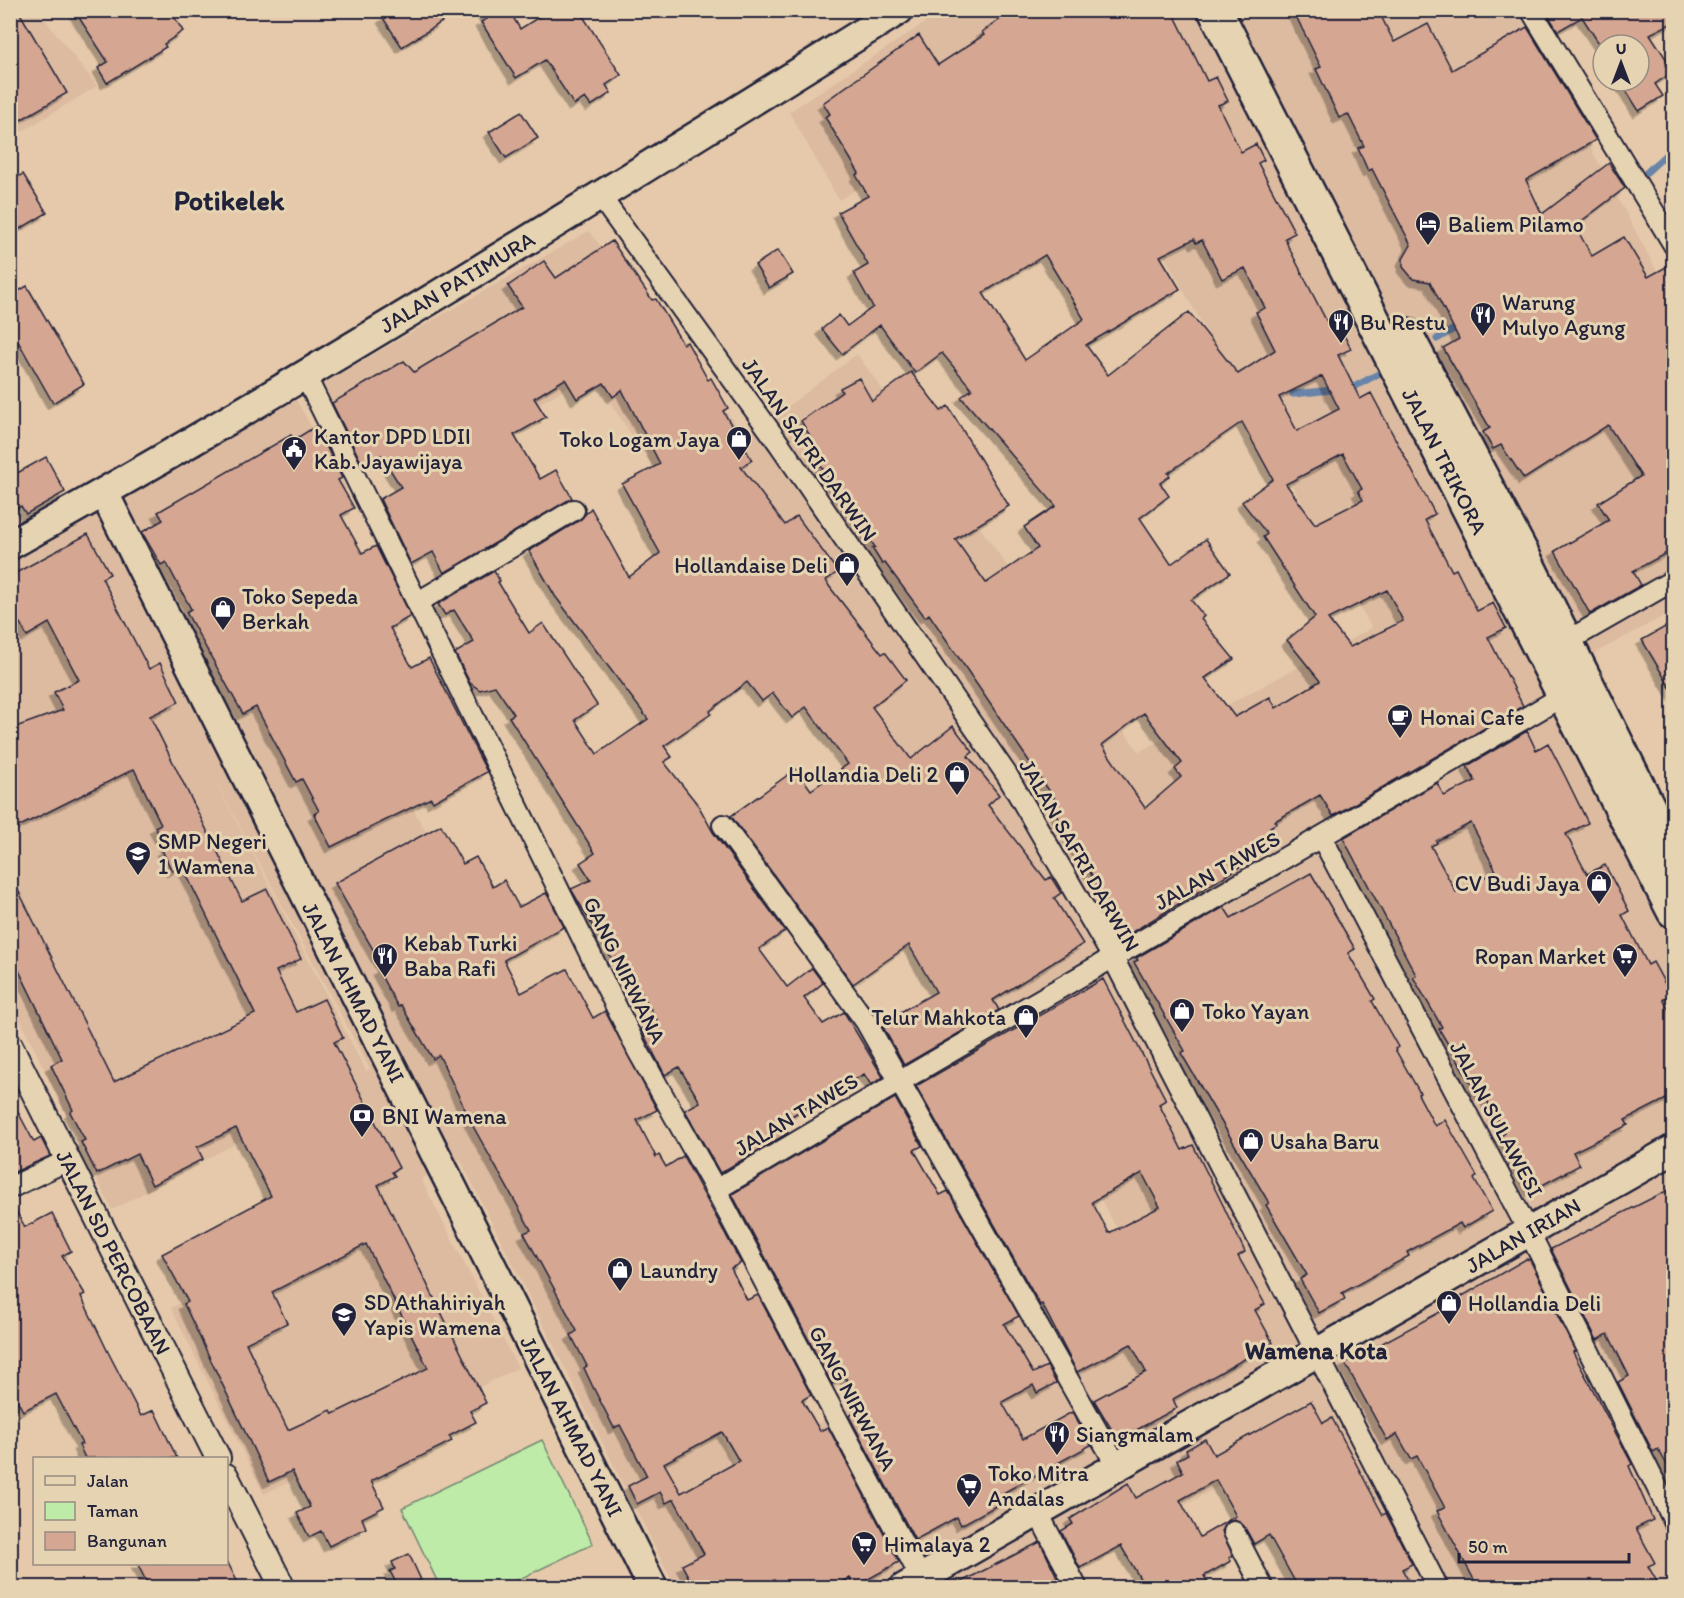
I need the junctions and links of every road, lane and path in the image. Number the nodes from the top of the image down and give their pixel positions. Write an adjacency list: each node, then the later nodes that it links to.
1 (898, 10): 5 (main road, JALAN PATIMURA)
2 (1215, 10): 13 (highway, JALAN TRIKORA)
3 (1240, 10): 13 (highway, JALAN TRIKORA)
4 (1531, 10): 6 (street)
5 (600, 196): 7 (main road, JALAN PATIMURA); 18 (street, JALAN SAFRI DARWIN)
6 (1674, 245)
7 (304, 374): 8 (main road, JALAN PATIMURA); 12 (street, GANG NIRWANA)
8 (104, 493): 10 (main road, JALAN PATIMURA); 35 (main road, JALAN AHMAD YANI)
9 (574, 510): 12 (street)
10 (10, 545)
11 (1674, 580): 13 (street)
12 (418, 602): 24 (street, GANG NIRWANA)
13 (1555, 648): 14 (highway, JALAN TRIKORA)
14 (1576, 689): 16 (street, JALAN TAWES); 17 (highway, JALAN TRIKORA)
15 (723, 825): 20 (street)
16 (1322, 838): 18 (street, JALAN TAWES); 25 (street, JALAN SULAWESI)
17 (1670, 883)
18 (1112, 956): 20 (street, JALAN TAWES); 26 (street, JALAN SAFRI DARWIN)
19 (10, 1045): 22 (street, JALAN SD PERCOBAAN)
20 (900, 1080): 24 (street, JALAN TAWES); 28 (street)
21 (1674, 1149): 25 (main road, JALAN IRIAN)
22 (68, 1160): 23 (street); 27 (street, JALAN SD PERCOBAAN)
23 (10, 1188)
24 (716, 1190): 33 (street, GANG NIRWANA)
25 (1529, 1232): 26 (main road, JALAN IRIAN); 31 (street, JALAN SULAWESI)
26 (1318, 1352): 28 (main road, JALAN IRIAN); 38 (street, JALAN SAFRI DARWIN)
27 (217, 1457)
28 (1116, 1466): 30 (main road, JALAN IRIAN)
29 (228, 1480): 34 (street)
30 (1037, 1511): 33 (main road, JALAN IRIAN); 36 (street)
31 (1674, 1521)
32 (1234, 1532): 37 (street)
33 (912, 1583)
34 (283, 1587)
35 (653, 1587)
36 (1077, 1587)
37 (1263, 1587)
38 (1438, 1587)

